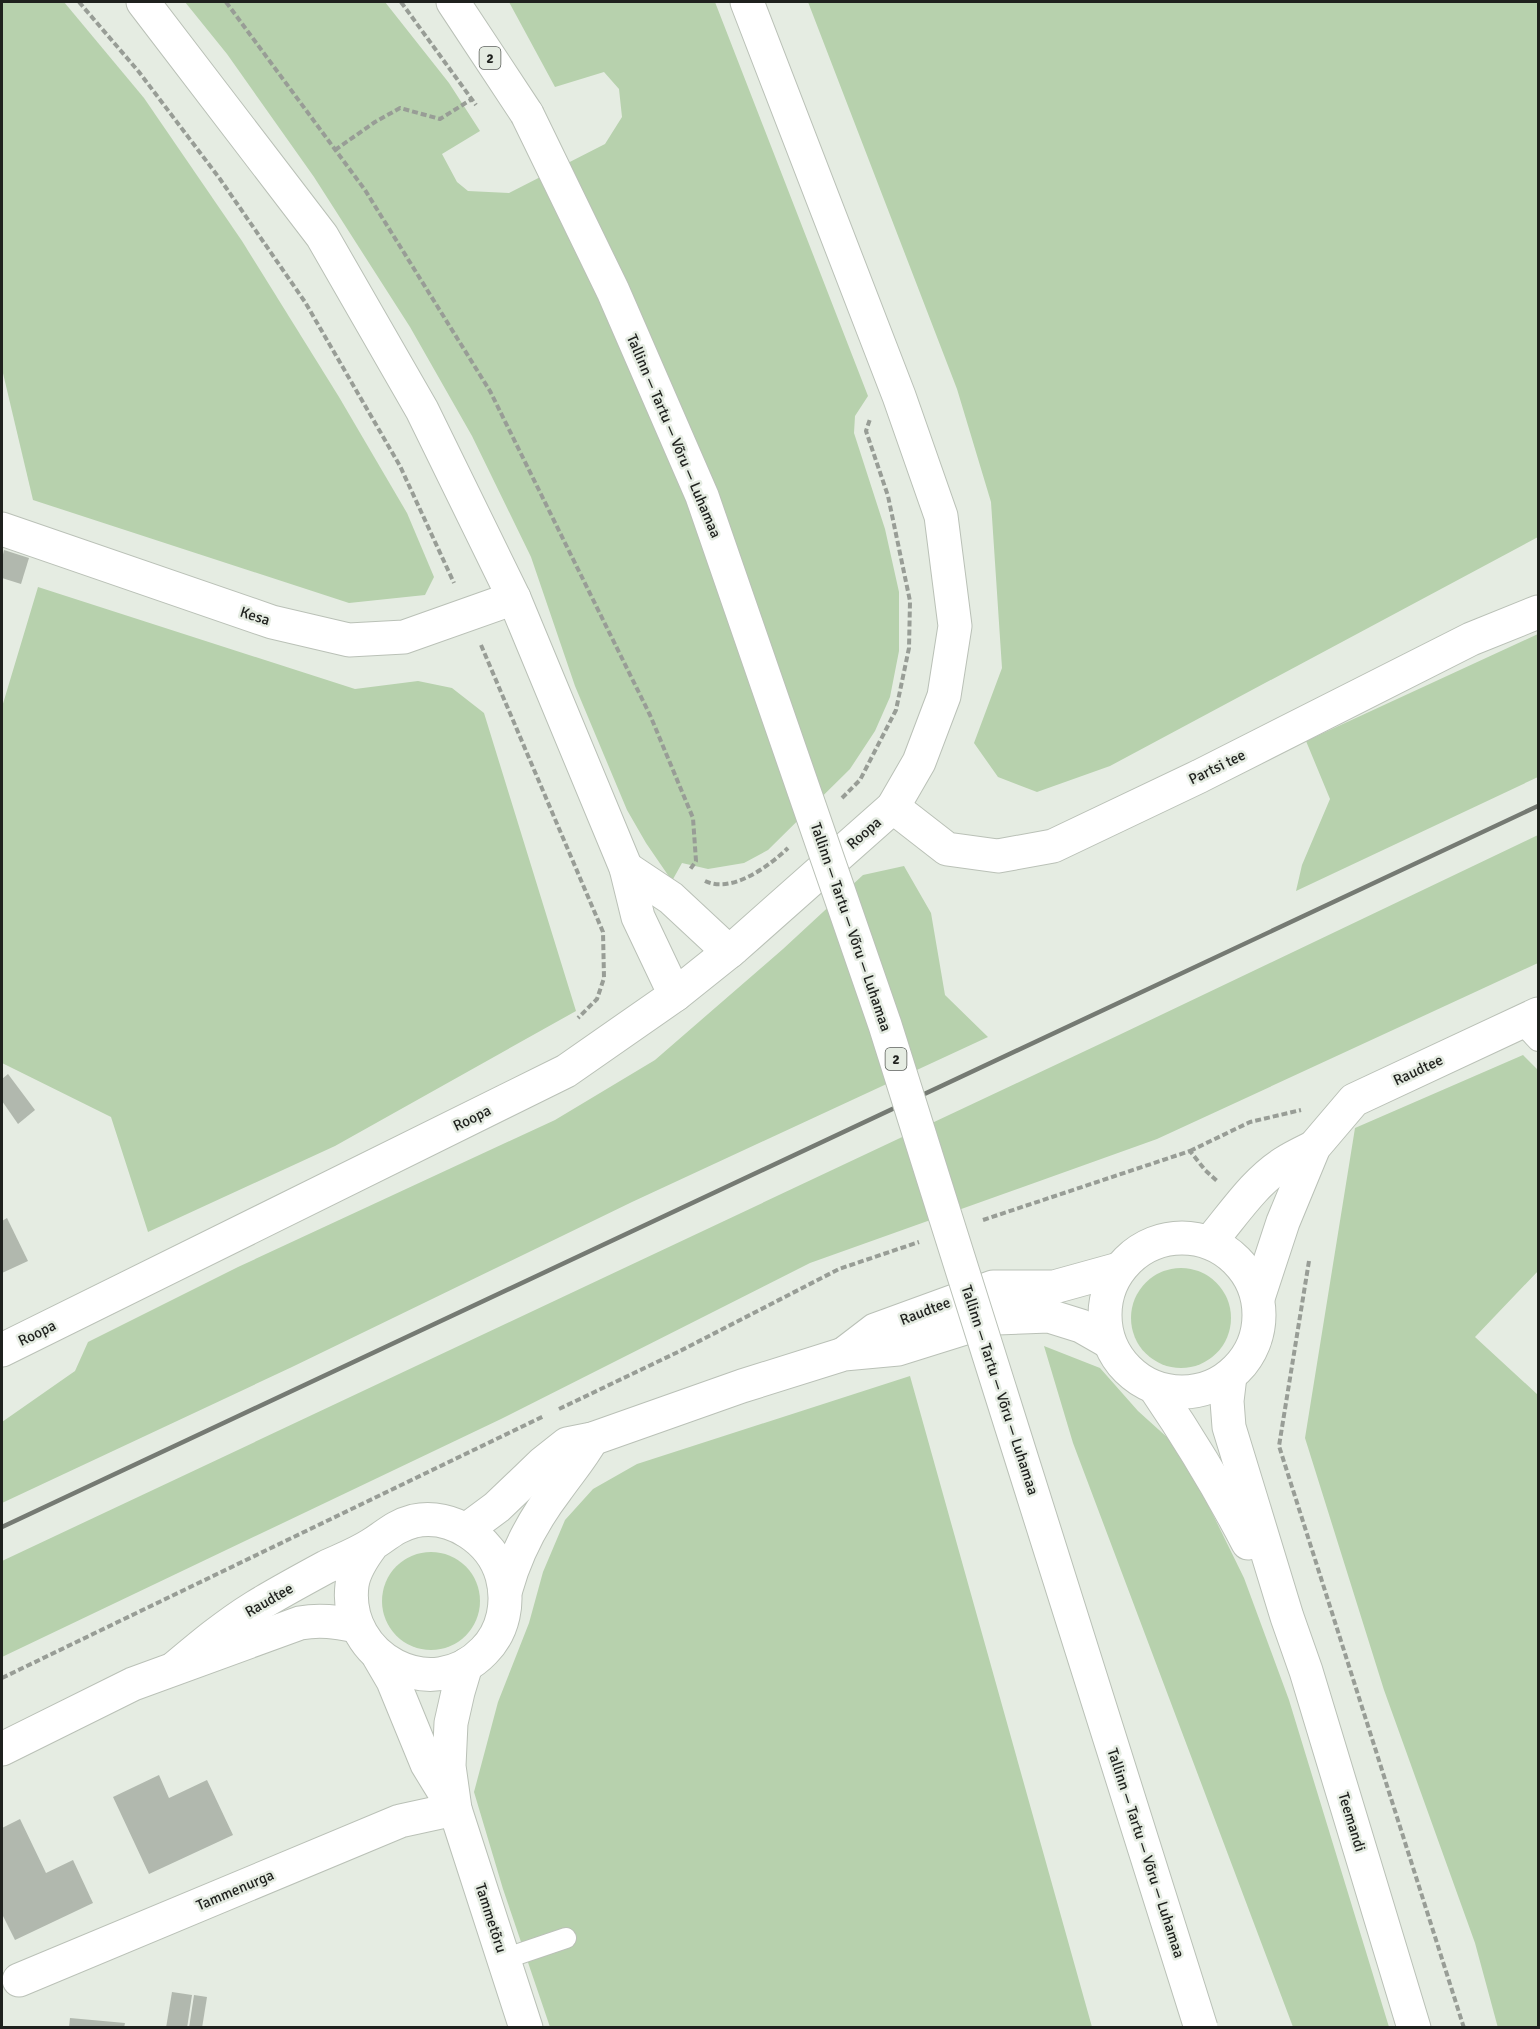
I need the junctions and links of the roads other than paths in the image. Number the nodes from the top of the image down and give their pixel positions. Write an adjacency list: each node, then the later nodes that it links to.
1 (143, 2): 5 (main road)
2 (453, 2): 36 (main road, Tallinn — Tartu — Võru — Luhamaa / 2, bridge)
3 (747, 2): 7 (main road, Roopa)
4 (2, 529): 5 (main road, Kesa)
5 (514, 598): 8 (main road)
6 (1539, 612): 7 (main road, Partsi tee)
7 (893, 807): 9 (main road, Roopa)
8 (626, 868): 9 (main road); 10 (main road)
9 (729, 952): 10 (main road, Roopa)
10 (675, 995): 17 (main road, Roopa)
11 (1532, 1026): 12 (main road, Raudtee)
12 (1314, 1147): 13 (main road, Raudtee); 15 (main road, Raudtee)
13 (1210, 1242): 14 (main road, Raudtee); 15 (main road, Raudtee)
14 (1119, 1269): 16 (main road, Raudtee); 18 (main road, Raudtee)
15 (1258, 1298): 19 (main road, Raudtee)
16 (1109, 1342): 18 (main road, Raudtee); 20 (main road, Raudtee)
17 (2, 1350)
18 (844, 1354): 21 (main road, Raudtee)
19 (1230, 1376): 20 (main road, Raudtee); 25 (main road, Teemandi)
20 (1155, 1388): 25 (main road, Teemandi)
21 (592, 1439): 22 (main road, Raudtee); 24 (main road, Raudtee)
22 (466, 1530): 23 (main road, Raudtee); 24 (main road, Raudtee)
23 (372, 1545): 26 (main road, Raudtee); 29 (main road, Raudtee)
24 (506, 1590): 28 (main road, Raudtee)
25 (1287, 1617): 37 (main road, Teemandi)
26 (357, 1626): 27 (main road, Raudtee); 29 (main road, Raudtee)
27 (379, 1657): 28 (main road, Raudtee); 31 (main road, Tammetõru)
28 (466, 1665): 31 (main road, Tammetõru)
29 (176, 1667): 30 (main road, Raudtee)
30 (2, 1749)
31 (455, 1809): 33 (main road, Tammetõru); 34 (main road, Tammenurga)
32 (566, 1938): 33 (lane)
33 (504, 1959): 35 (main road, Tammetõru)
34 (19, 1980)
35 (526, 2028)
36 (1202, 2028)
37 (1414, 2028)

